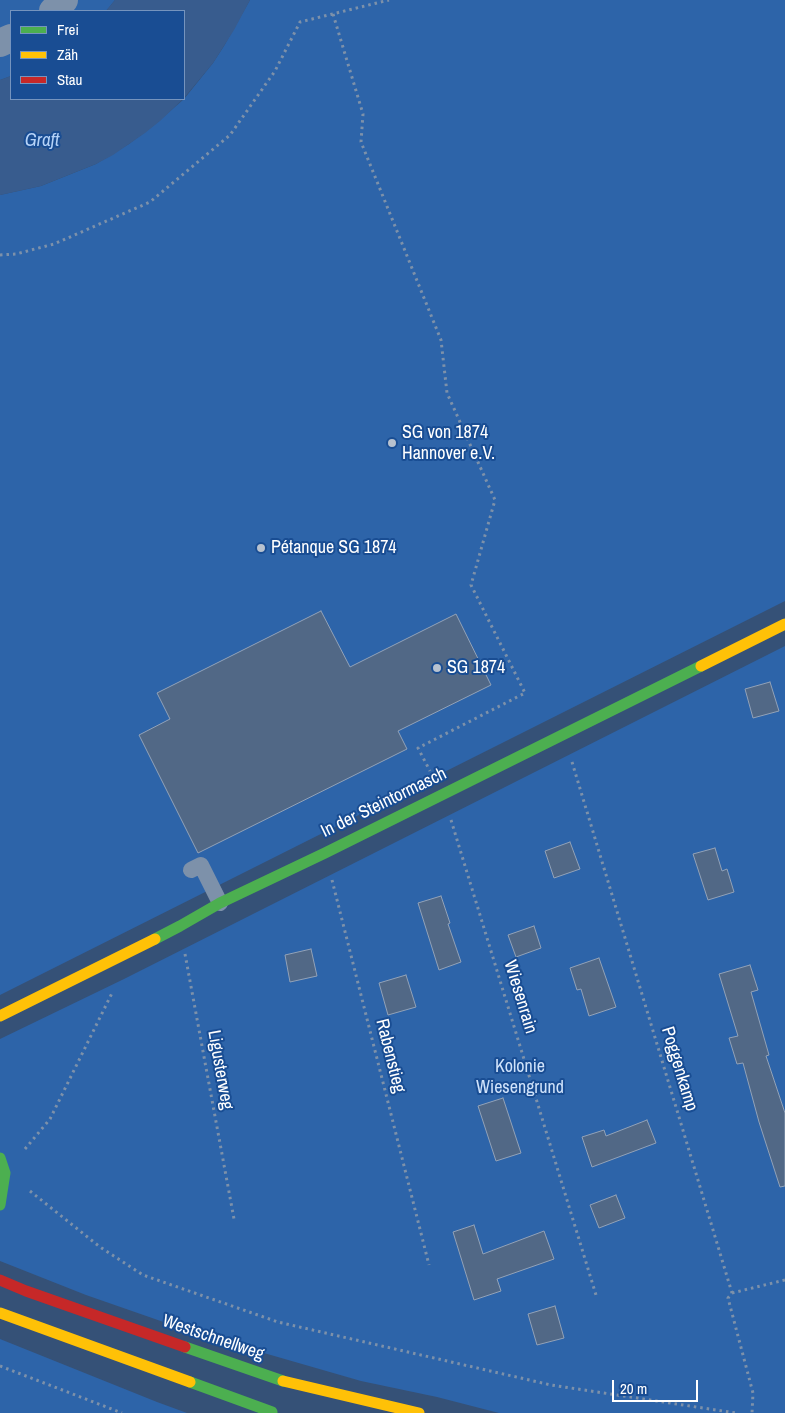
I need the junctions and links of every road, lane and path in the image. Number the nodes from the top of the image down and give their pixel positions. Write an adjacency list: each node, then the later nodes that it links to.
1 (64, 0): 3 (street)
2 (389, 0): 4 (path)
3 (54, 10)
4 (333, 14): 5 (path); 8 (path, Wiesenrain)
5 (0, 255)
6 (785, 624): 7 (main road, In der Steintormasch)
7 (564, 734): 8 (main road, In der Steintormasch); 22 (path, Poggenkamp)
8 (443, 794): 9 (main road, In der Steintormasch); 23 (path, Wiesenrain)
9 (325, 853): 11 (main road, In der Steintormasch); 19 (path, Rabenstieg)
10 (191, 870): 11 (lane)
11 (220, 903): 12 (main road, In der Steintormasch)
12 (180, 926): 13 (main road, In der Steintormasch); 18 (path, Ligusterweg)
13 (126, 951): 14 (main road, In der Steintormasch); 16 (path)
14 (0, 1016)
15 (0, 1158): 16 (main road)
16 (6, 1173): 17 (main road); 29 (path)
17 (0, 1205)
18 (234, 1219)
19 (429, 1265)
20 (0, 1280): 28 (main road, Westschnellweg)
21 (785, 1280): 22 (path)
22 (732, 1293): 30 (path, Poggenkamp)
23 (596, 1295)
24 (0, 1313): 27 (main road)
25 (0, 1366): 26 (path)
26 (122, 1413)
27 (273, 1413)
28 (419, 1413)
29 (736, 1413)
30 (752, 1413)

